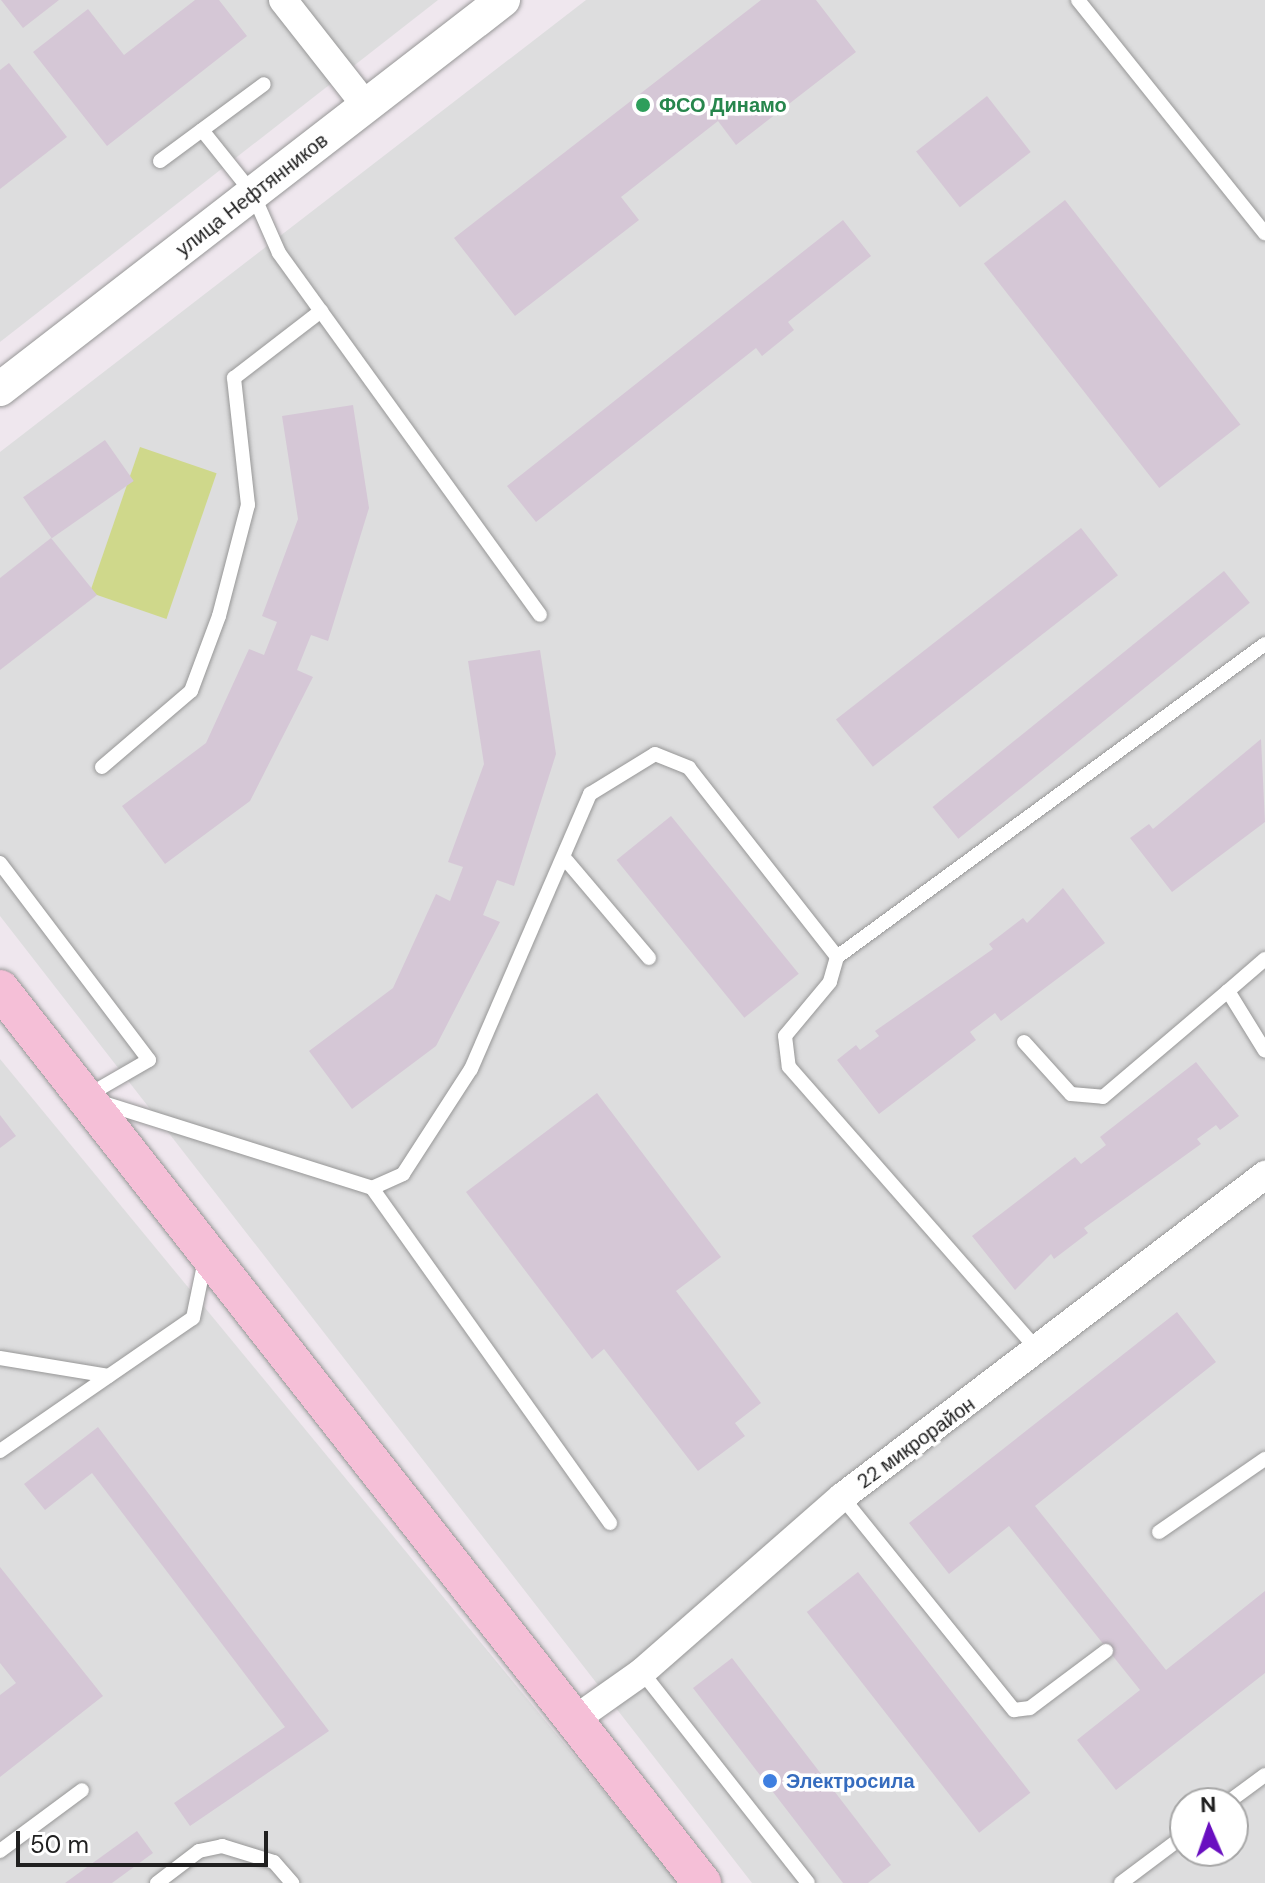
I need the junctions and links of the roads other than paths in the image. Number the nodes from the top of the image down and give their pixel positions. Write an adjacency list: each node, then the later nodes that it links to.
1 (283, 0): 5 (street)
2 (503, 0): 5 (street, улица Нефтянников)
3 (1078, 0): 9 (lane)
4 (264, 84): 6 (lane)
5 (366, 106): 8 (street, улица Нефтянников)
6 (202, 130): 7 (lane); 8 (lane)
7 (160, 161)
8 (253, 194): 10 (lane); 11 (street, улица Нефтянников)
9 (1265, 233)
10 (321, 311): 12 (lane); 14 (lane)
11 (0, 389)
12 (540, 615)
13 (1265, 644): 17 (lane)
14 (102, 767)
15 (567, 861): 17 (lane); 18 (lane); 26 (lane)
16 (0, 863): 24 (lane)
17 (837, 957): 28 (lane)
18 (649, 958)
19 (1265, 959): 21 (lane)
20 (0, 989): 24 (main road)
21 (1228, 991): 22 (lane); 23 (lane)
22 (1024, 1042)
23 (1265, 1051)
24 (85, 1097): 26 (lane); 27 (main road)
25 (1265, 1175): 28 (street, 22 микрорайон)
26 (372, 1188): 34 (lane)
27 (206, 1252): 30 (lane); 38 (main road)
28 (1039, 1352): 33 (street, 22 микрорайон)
29 (0, 1358): 30 (lane)
30 (109, 1376): 31 (lane)
31 (0, 1451)
32 (1265, 1459): 35 (lane)
33 (842, 1497): 36 (lane); 37 (street, 22 микрорайон)
34 (610, 1523)
35 (1159, 1532)
36 (1106, 1651)
37 (642, 1672): 38 (street, 22 микрорайон); 47 (lane)
38 (574, 1720): 46 (main road)
39 (1265, 1775): 40 (lane)
40 (1249, 1787)
41 (82, 1790): 43 (lane)
42 (1169, 1847): 48 (lane)
43 (0, 1851)
44 (157, 1883): 45 (lane)
45 (292, 1883)
46 (702, 1883)
47 (808, 1883)
48 (1121, 1883)

